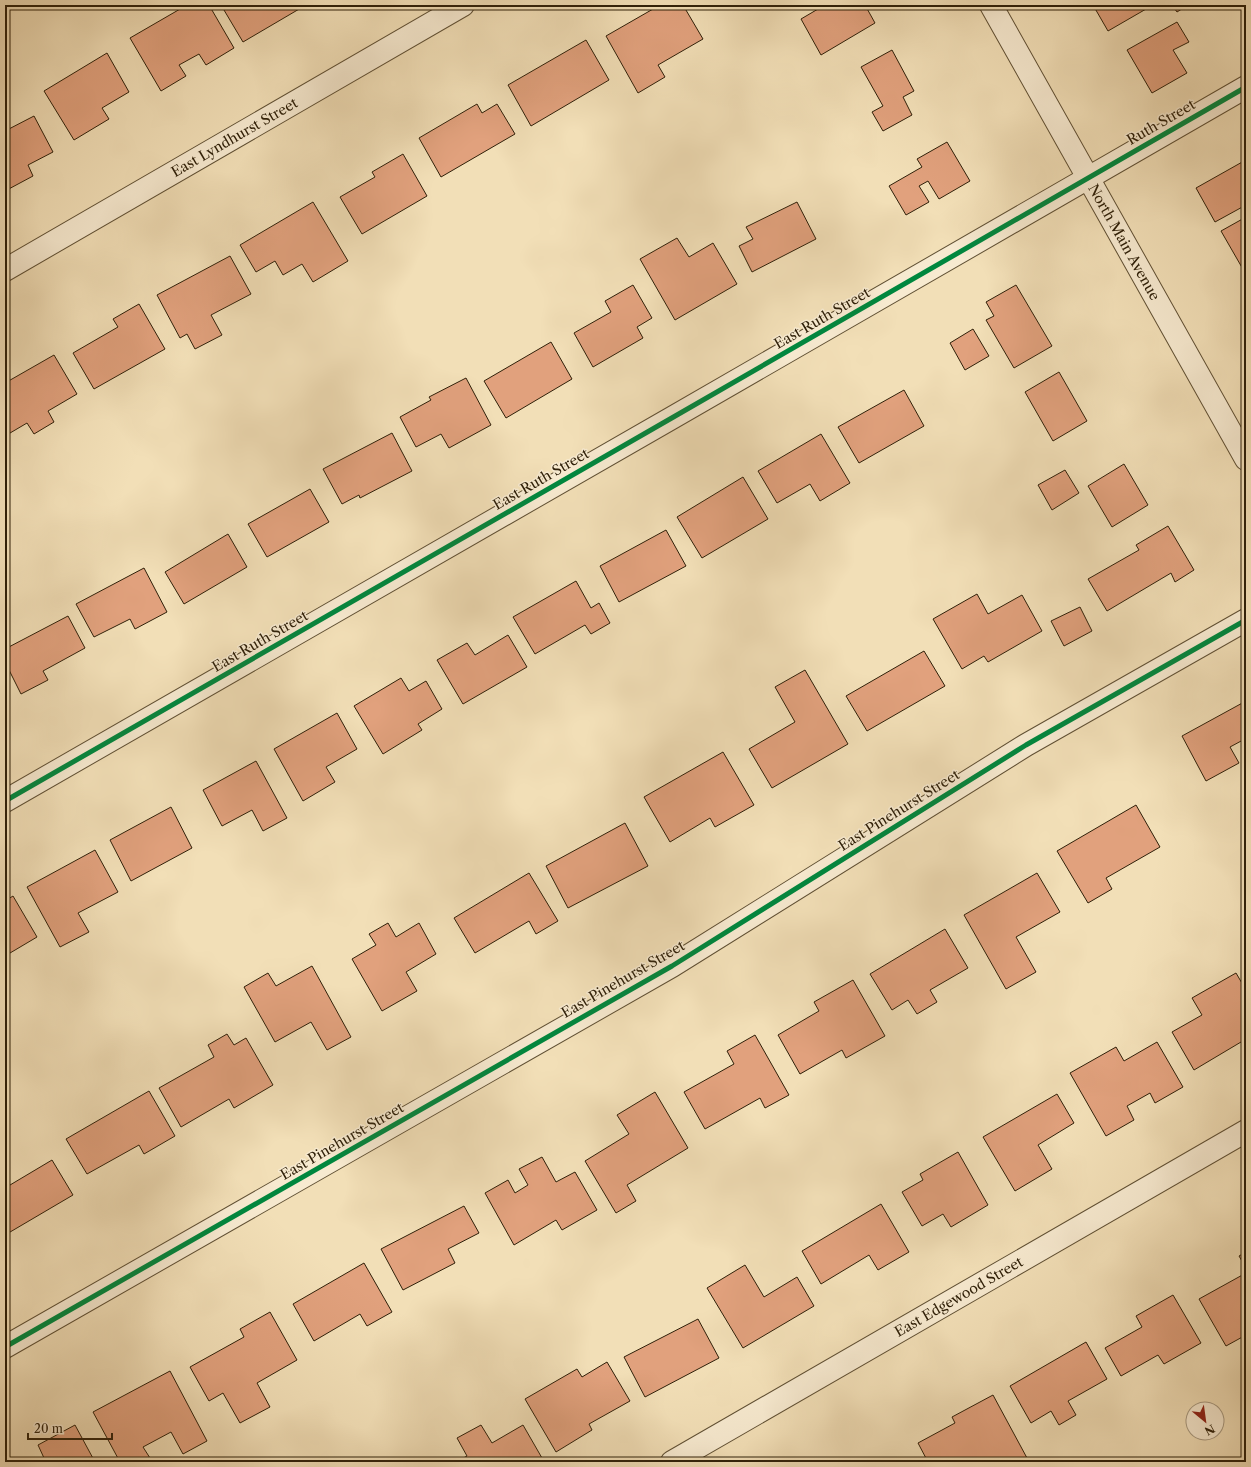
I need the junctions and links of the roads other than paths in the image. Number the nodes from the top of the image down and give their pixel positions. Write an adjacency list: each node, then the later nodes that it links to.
1 (463, 5): 5 (street, East Lyndhurst Street)
2 (992, 5): 4 (street, North Main Avenue)
3 (1246, 87): 4 (street, Ruth Street)
4 (1089, 178): 6 (street, North Main Avenue); 8 (street, East Ruth Street)
5 (5, 270)
6 (1246, 459)
7 (1246, 620): 10 (street, East Pinehurst Street)
8 (5, 801)
9 (1246, 1131): 11 (street, East Edgewood Street)
10 (5, 1347)
11 (672, 1462)

